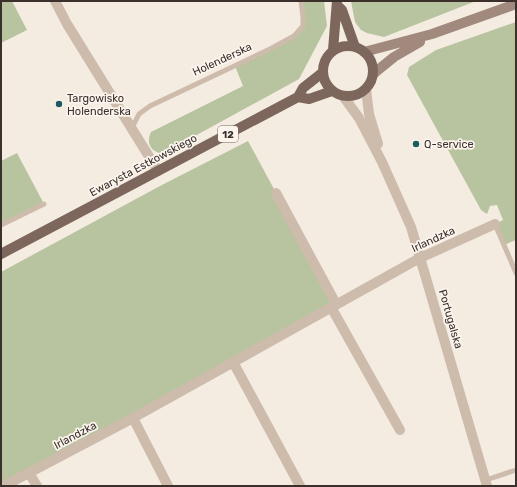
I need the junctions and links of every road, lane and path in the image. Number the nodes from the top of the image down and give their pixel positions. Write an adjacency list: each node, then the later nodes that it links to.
1 (55, 1): 15 (street)
2 (301, 1): 15 (lane, Holenderska)
3 (337, 3): 6 (main road); 7 (main road)
4 (516, 4): 5 (street)
5 (432, 34): 8 (street); 10 (street)
6 (355, 47): 7 (main road); 8 (main road)
7 (333, 50): 9 (main road)
8 (364, 52): 10 (main road)
9 (322, 73): 12 (main road); 14 (main road, Ewarysta Estkowskiego / 12)
10 (373, 74): 11 (main road)
11 (366, 89): 13 (main road); 16 (street, Portugalska)
12 (332, 91): 13 (main road); 14 (main road, Ewarysta Estkowskiego / 12)
13 (343, 96): 16 (street, Portugalska)
14 (298, 97): 17 (main road, Ewarysta Estkowskiego / 12)
15 (132, 128): 17 (street)
16 (382, 162): 23 (street, Portugalska)
17 (158, 171): 22 (main road, Ewarysta Estkowskiego / 12)
18 (276, 193): 25 (street)
19 (44, 204): 21 (lane)
20 (495, 224): 23 (street, Irlandzka); 24 (lane, Irlandzka)
21 (1, 225)
22 (1, 254)
23 (420, 258): 25 (street, Irlandzka); 31 (street, Portugalska)
24 (516, 273)
25 (334, 306): 26 (street, Irlandzka); 28 (street)
26 (233, 362): 27 (street, Irlandzka); 35 (street)
27 (133, 418): 30 (street, Irlandzka); 34 (street)
28 (400, 430)
29 (516, 470): 31 (lane)
30 (29, 473): 32 (street, Irlandzka); 33 (street)
31 (486, 483)
32 (4, 486)
33 (36, 486)
34 (168, 486)
35 (300, 486)

